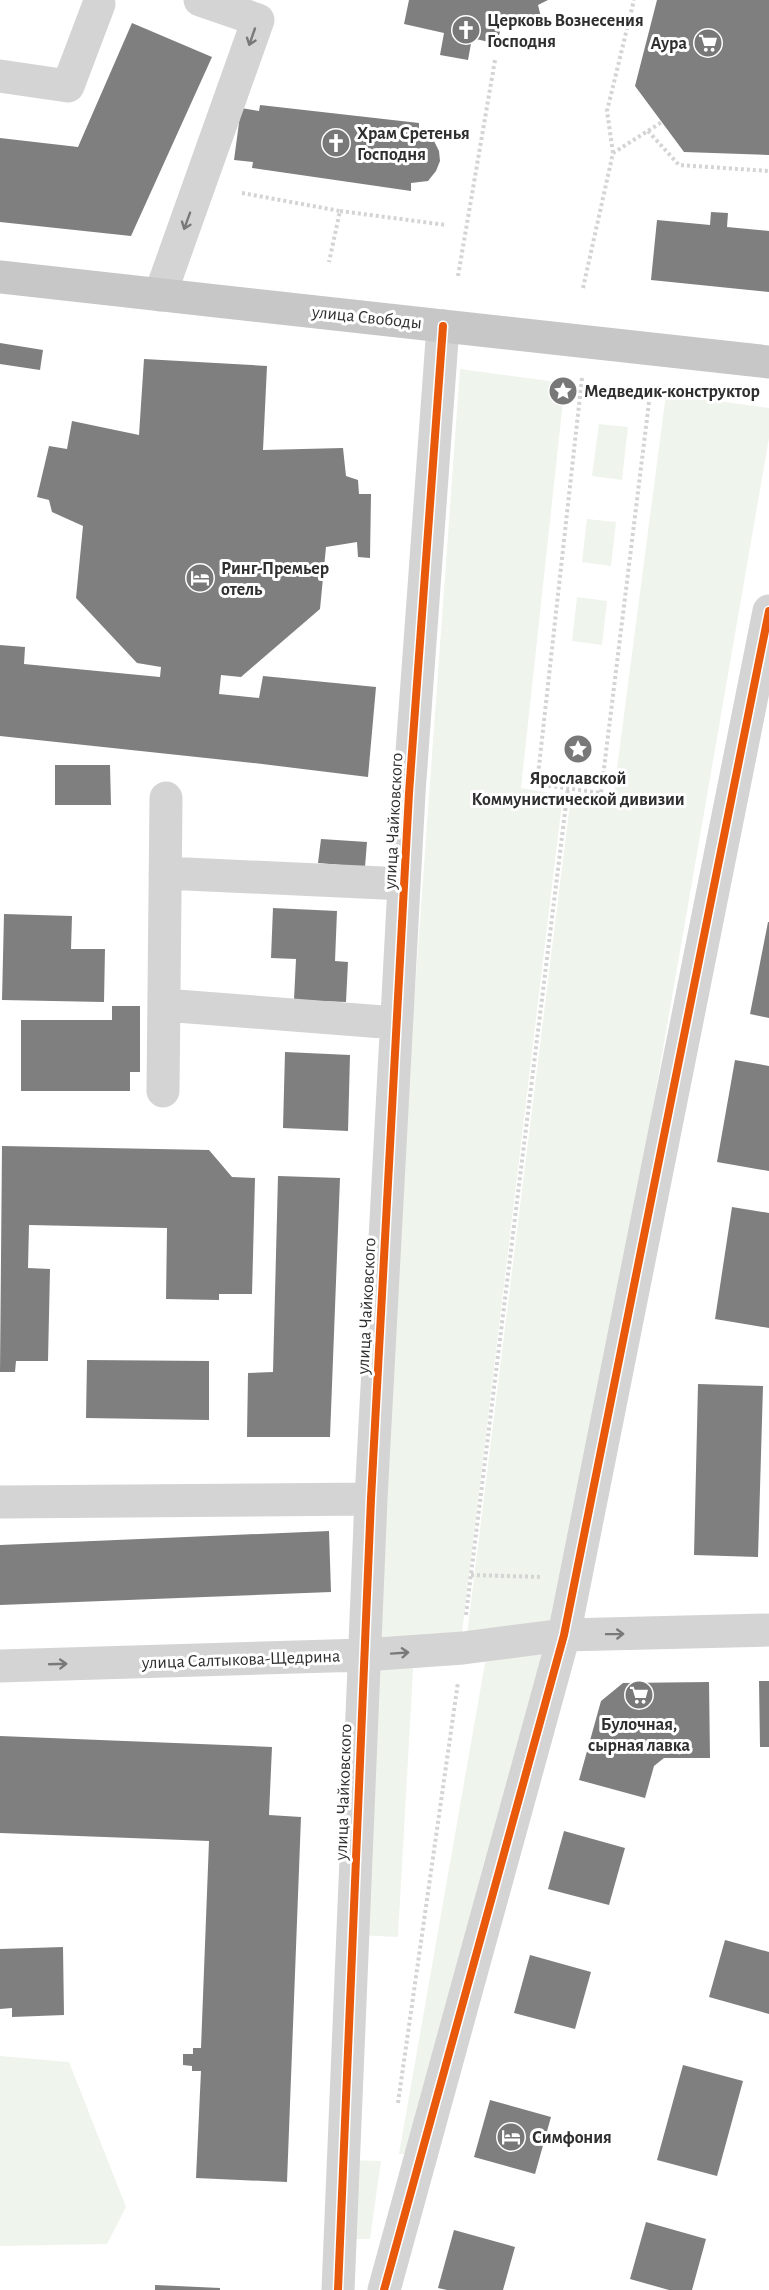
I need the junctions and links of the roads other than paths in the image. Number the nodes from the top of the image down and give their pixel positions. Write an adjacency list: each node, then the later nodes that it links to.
1 (200, 0): 5 (street, one-way to 5)
2 (96, 1): 3 (street)
3 (0, 76)
4 (0, 277): 5 (main road, улица Свободы)
5 (160, 295): 6 (main road, улица Свободы)
6 (443, 326): 7 (main road, улица Свободы); 11 (street, улица Чайковского)
7 (769, 362)
8 (769, 611): 18 (street)
9 (166, 798): 10 (street)
10 (165, 873): 11 (street); 12 (street)
11 (404, 884): 13 (street, улица Чайковского)
12 (164, 1005): 13 (street); 14 (street)
13 (396, 1023): 15 (street, улица Чайковского)
14 (163, 1091)
15 (371, 1499): 16 (street); 19 (street, улица Чайковского)
16 (2, 1502)
17 (769, 1630): 18 (street, улица Салтыкова-Щедрина, one-way to 17)
18 (564, 1635): 19 (street, улица Салтыкова-Щедрина, one-way to 18); 22 (street)
19 (364, 1655): 20 (street, улица Салтыкова-Щедрина, one-way to 19); 21 (street, улица Чайковского)
20 (0, 1666)
21 (338, 2290)
22 (384, 2290)

